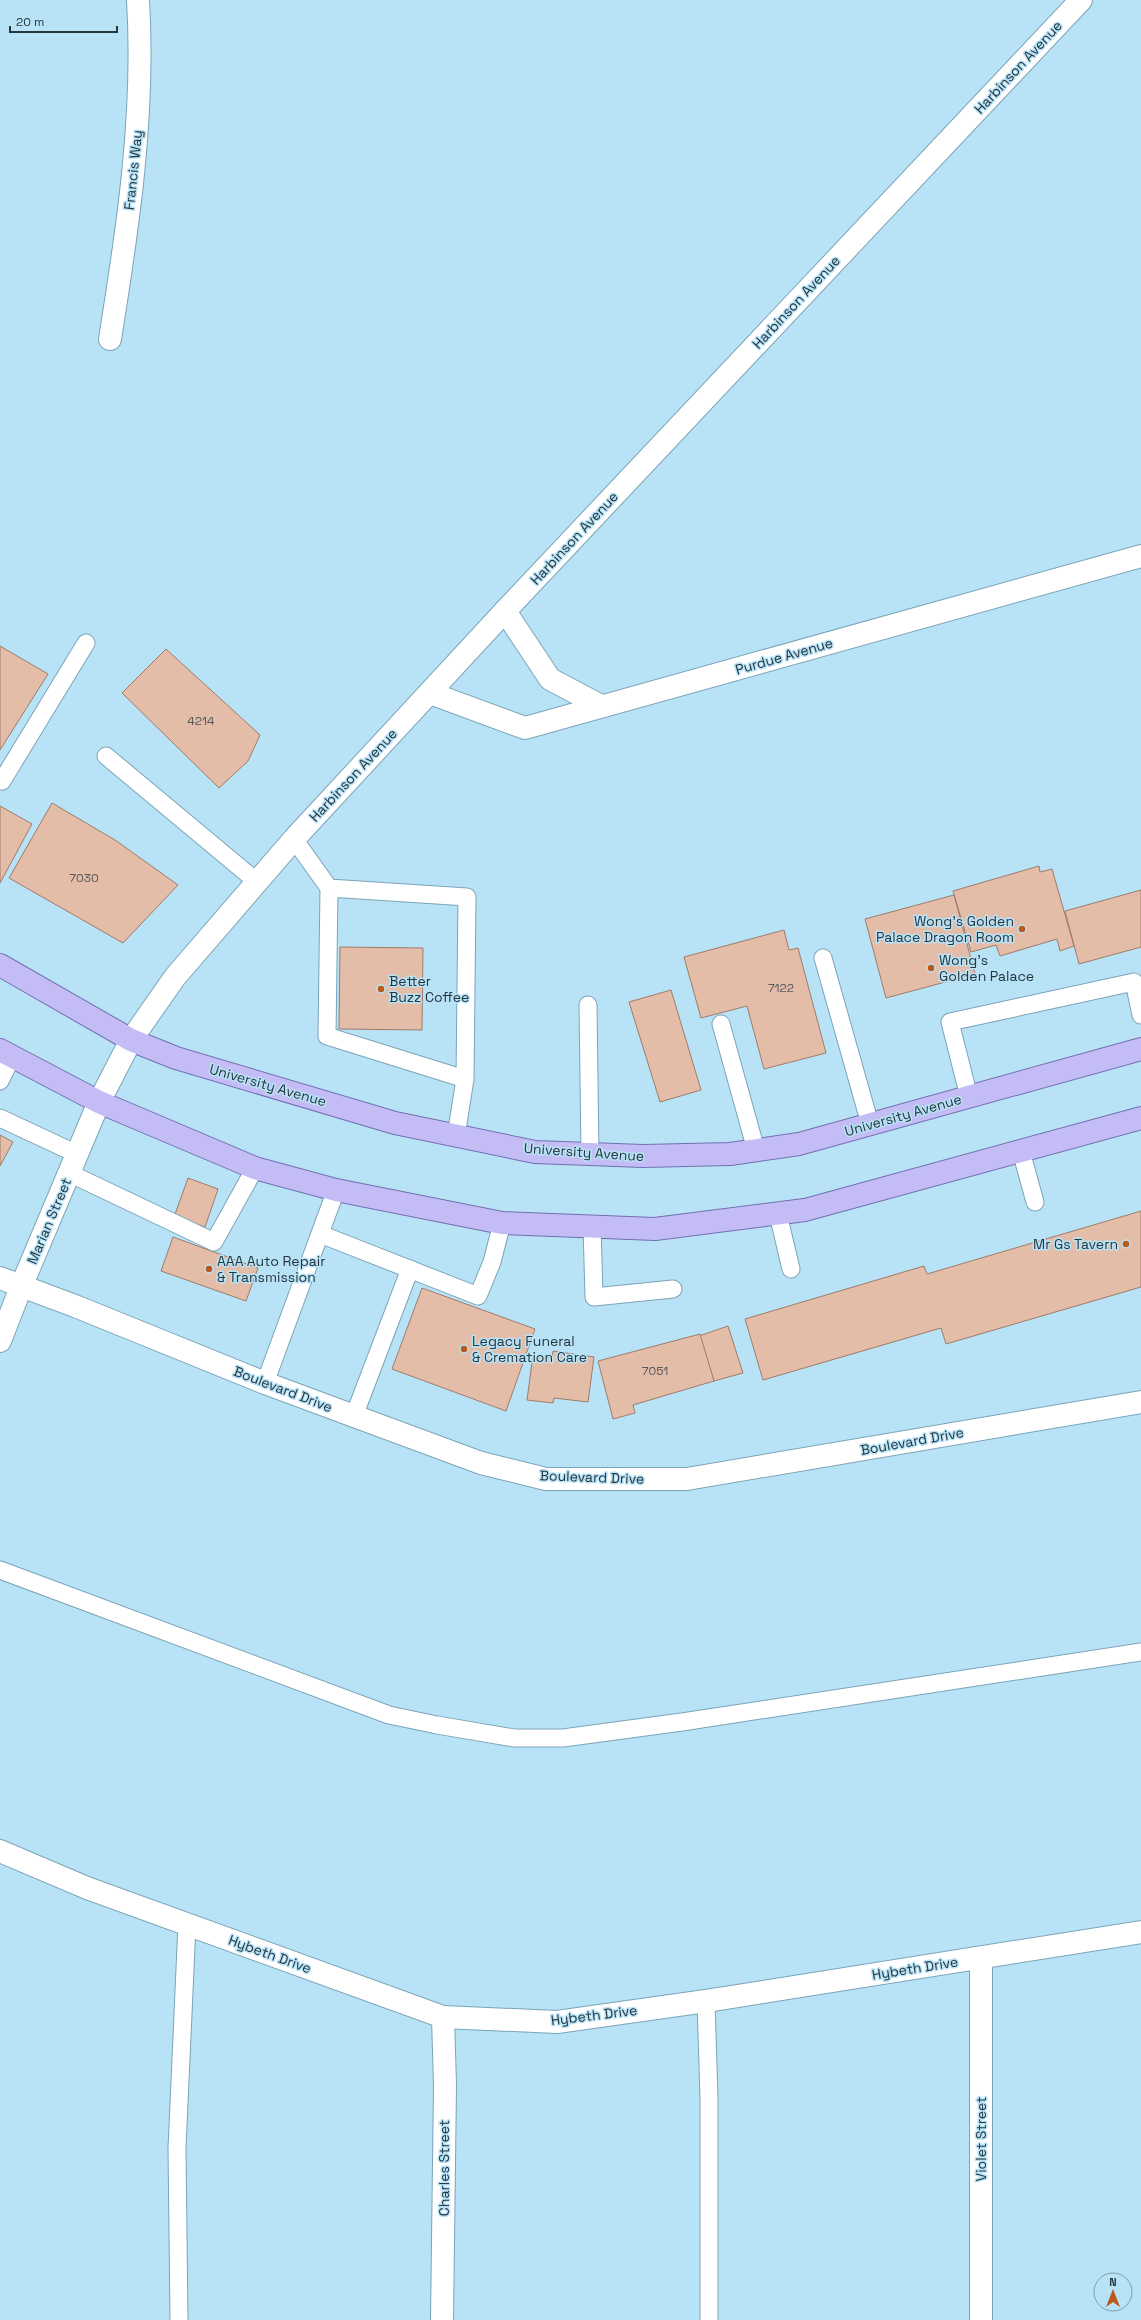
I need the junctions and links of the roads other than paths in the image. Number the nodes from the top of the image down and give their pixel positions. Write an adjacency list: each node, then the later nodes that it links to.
1 (138, 0): 3 (street, Francis Way)
2 (1081, 0): 5 (street, Harbinson Avenue)
3 (110, 339)
4 (1141, 556): 8 (street, Purdue Avenue)
5 (505, 611): 7 (street, Harbinson Avenue); 8 (street)
6 (86, 643): 10 (lane)
7 (430, 693): 8 (street, Purdue Avenue); 11 (street, Harbinson Avenue)
8 (601, 706)
9 (106, 756): 12 (lane)
10 (0, 781)
11 (294, 839): 12 (street, Harbinson Avenue); 13 (lane)
12 (256, 881): 19 (street, Harbinson Avenue)
13 (329, 888): 22 (lane); 22 (lane)
14 (823, 958): 28 (lane)
15 (0, 965): 19 (main road, University Avenue)
16 (588, 1005): 32 (lane)
17 (1141, 1014): 24 (lane)
18 (720, 1024): 30 (lane)
19 (131, 1040): 25 (street, Harbinson Avenue); 29 (main road, University Avenue)
20 (1141, 1049): 24 (main road, University Avenue)
21 (6, 1054): 23 (lane); 25 (main road)
22 (465, 1079): 29 (lane)
23 (0, 1081)
24 (969, 1097): 28 (main road, University Avenue)
25 (100, 1102): 33 (street, Marian Street); 34 (main road)
26 (0, 1118): 33 (lane)
27 (1141, 1118): 31 (main road)
28 (870, 1124): 30 (main road, University Avenue)
29 (456, 1136): 32 (main road, University Avenue)
30 (756, 1150): 32 (main road, University Avenue)
31 (1021, 1151): 36 (lane); 37 (main road)
32 (590, 1154)
33 (73, 1164): 34 (lane); 44 (street, Marian Street)
34 (255, 1168): 35 (main road)
35 (336, 1190): 38 (main road); 40 (lane)
36 (1035, 1202)
37 (778, 1214): 39 (main road); 42 (lane)
38 (502, 1223): 39 (main road); 41 (lane)
39 (592, 1226): 45 (lane)
40 (320, 1234): 41 (lane); 47 (lane)
41 (410, 1269): 49 (lane)
42 (791, 1270)
43 (0, 1278): 44 (street, Boulevard Drive)
44 (21, 1287): 46 (street, Marian Street); 47 (street, Boulevard Drive)
45 (674, 1289)
46 (0, 1341)
47 (265, 1383): 49 (street, Boulevard Drive)
48 (1141, 1402): 49 (street, Boulevard Drive)
49 (354, 1416)
50 (0, 1570): 51 (lane)
51 (1141, 1652)
52 (0, 1851): 53 (street, Hybeth Drive)
53 (187, 1924): 57 (street, Hybeth Drive); 58 (lane)
54 (1141, 1932): 55 (street, Hybeth Drive)
55 (981, 1958): 56 (street, Hybeth Drive); 61 (street, Violet Street)
56 (706, 2001): 57 (street, Hybeth Drive); 60 (lane)
57 (443, 2017): 59 (street, Charles Street)
58 (178, 2320)
59 (442, 2320)
60 (709, 2320)
61 (981, 2320)

